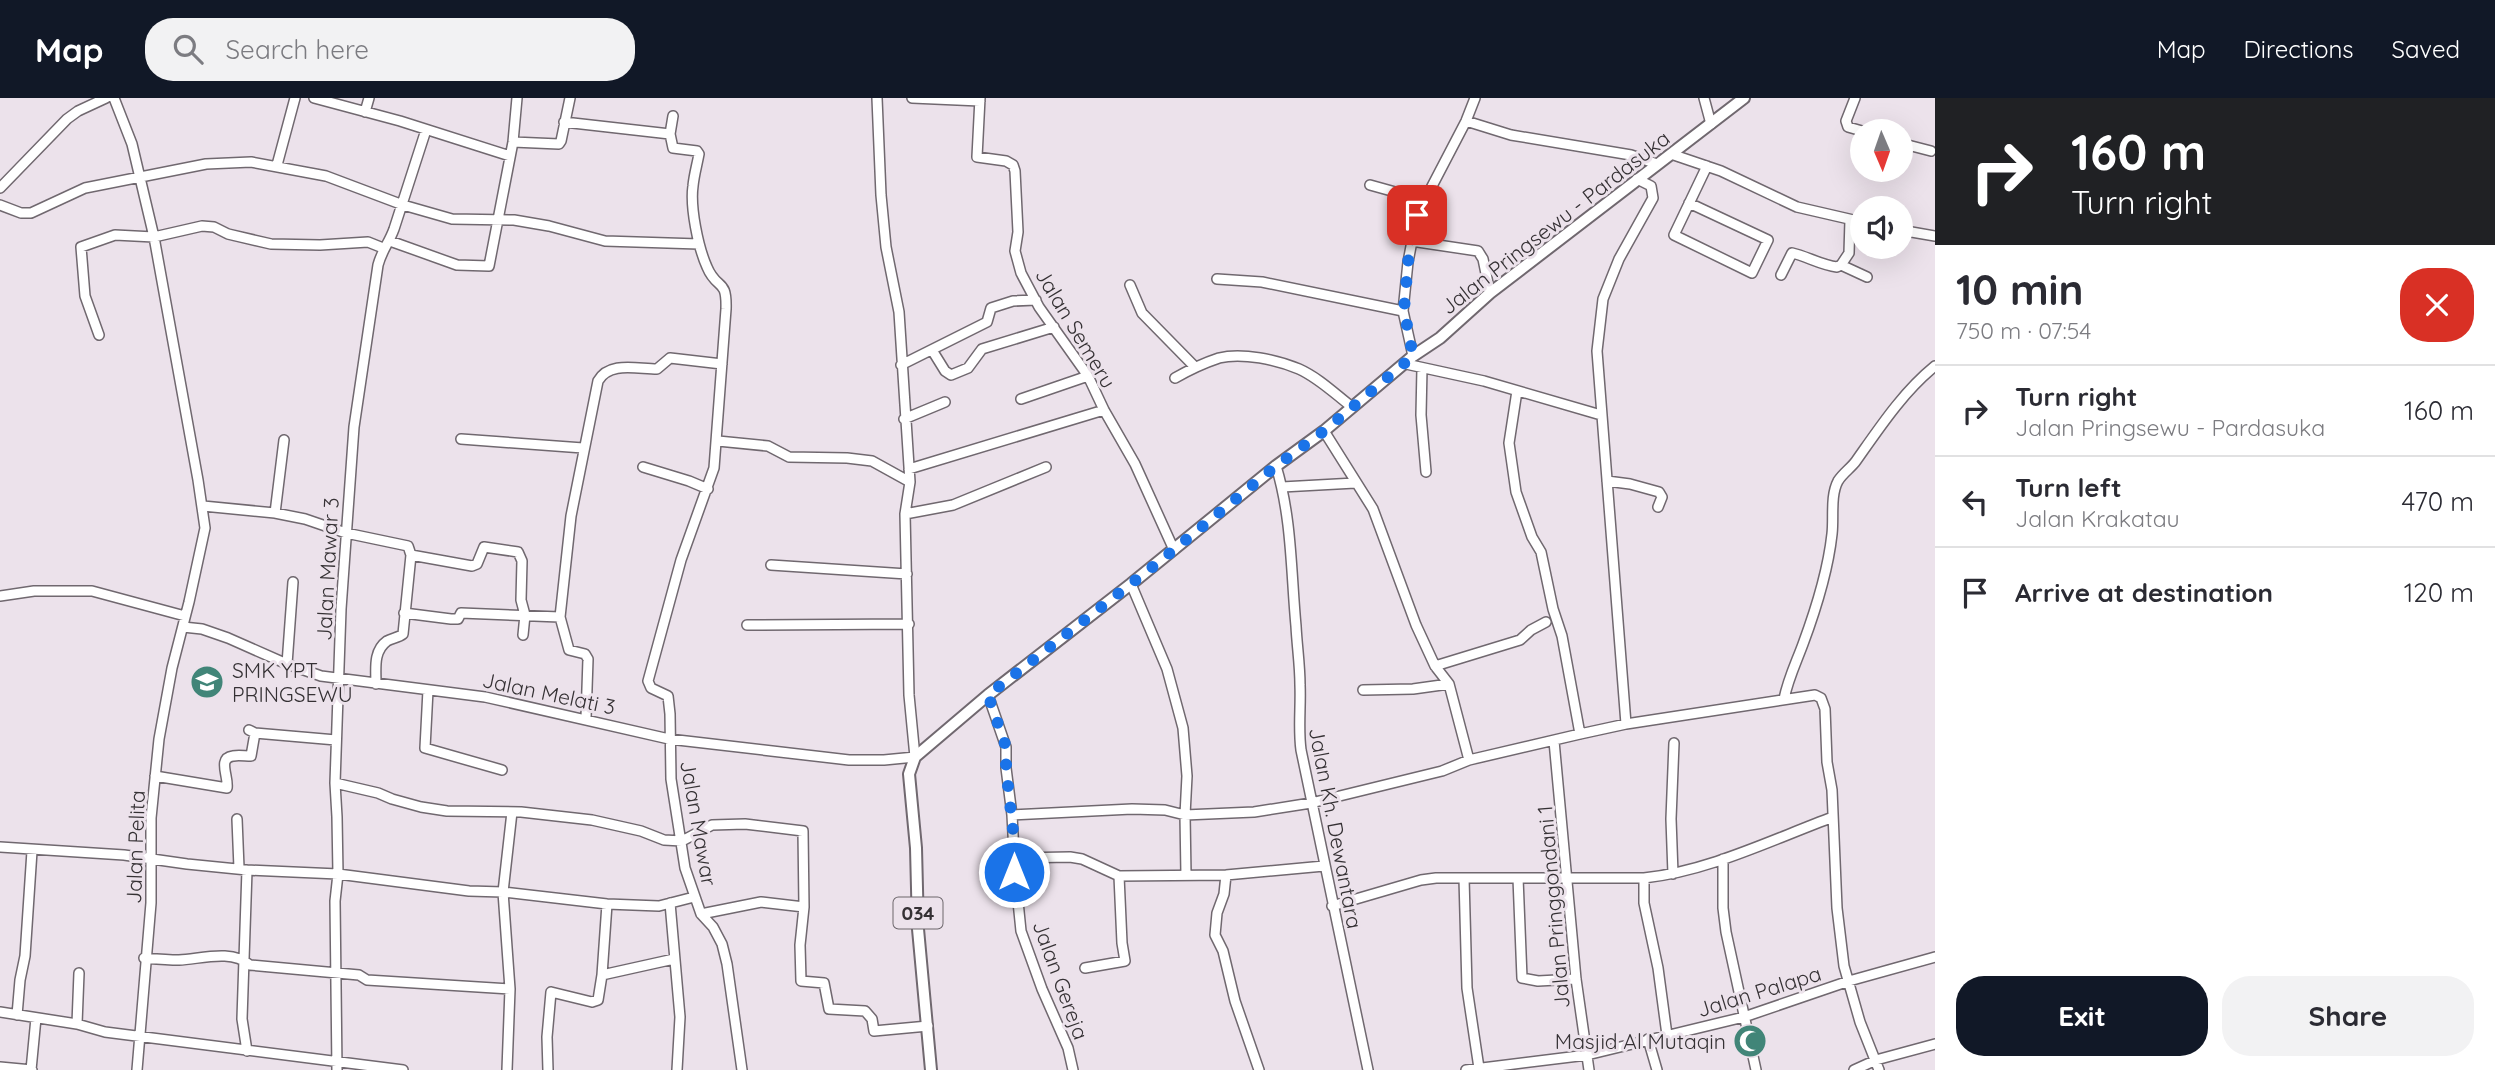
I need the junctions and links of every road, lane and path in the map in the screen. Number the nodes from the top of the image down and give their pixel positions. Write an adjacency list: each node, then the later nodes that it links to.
1 (106, 98): 34 (street)
2 (114, 98): 31 (street, Jalan Pelita)
3 (295, 98): 29 (street)
4 (314, 98): 15 (street)
5 (369, 98): 15 (street)
6 (516, 98): 23 (street)
7 (570, 98): 18 (street)
8 (877, 98): 60 (street)
9 (912, 98): 14 (street)
10 (1475, 98): 17 (street)
11 (1704, 98): 19 (street)
12 (1744, 98): 19 (main road, Jalan Pringsewu - Pardasuka)
13 (1855, 98): 20 (street)
14 (980, 99): 53 (street, Jalan Semeru)
15 (365, 112): 21 (street)
16 (673, 116): 22 (street)
17 (1466, 121): 28 (street); 35 (street)
18 (564, 122): 22 (street); 23 (street)
19 (1711, 124): 26 (main road, Jalan Pringsewu - Pardasuka)
20 (1850, 128)
21 (426, 130): 27 (street); 38 (street, Jalan Mawar 3)
22 (670, 134): 46 (street)
23 (513, 142): 27 (street)
24 (1913, 146): 25 (street)
25 (1931, 151)
26 (1671, 154): 28 (main road, Jalan Pringsewu - Pardasuka); 30 (street)
27 (510, 156): 39 (street)
28 (1657, 164): 32 (main road, Jalan Pringsewu - Pardasuka)
29 (277, 165): 31 (street); 38 (street)
30 (1707, 166): 36 (street); 40 (street)
31 (139, 178): 37 (street); 43 (street, Jalan Pelita)
32 (1637, 179): 52 (main road, Jalan Pringsewu - Pardasuka); 71 (street)
33 (1370, 184): 35 (street)
34 (0, 188)
35 (1424, 200): 44 (street)
36 (1689, 203): 36 (street)
37 (0, 205)
38 (403, 205): 39 (street); 45 (street, Jalan Mawar 3)
39 (499, 220): 45 (street); 46 (street)
40 (1850, 220): 47 (street)
41 (1913, 232): 42 (street)
42 (1935, 236)
43 (154, 237): 45 (street); 56 (street); 88 (street, Jalan Pelita)
44 (1411, 241): 52 (street); 54 (street)
45 (386, 244): 92 (street, Jalan Mawar 3)
46 (699, 244): 59 (street)
47 (1841, 265): 48 (street); 49 (street)
48 (1781, 275)
49 (1867, 277)
50 (1217, 279): 54 (street)
51 (1130, 285): 62 (street)
52 (1490, 293): 58 (main road, Jalan Pringsewu - Pardasuka)
53 (1036, 300): 55 (street, Jalan Semeru); 57 (street)
54 (1404, 310): 58 (street)
55 (1054, 327): 57 (street); 64 (street, Jalan Semeru)
56 (99, 335)
57 (932, 350): 60 (street)
58 (1410, 360): 63 (street); 69 (main road, Jalan Pringsewu - Pardasuka)
59 (722, 364): 76 (street); 77 (street)
60 (901, 365): 72 (street)
61 (1935, 366): 117 (street)
62 (1195, 367): 65 (street); 69 (street)
63 (1422, 368): 66 (street); 82 (street)
64 (1088, 376): 67 (street); 70 (street, Jalan Semeru)
65 (1175, 378)
66 (1517, 391): 71 (street); 120 (street)
67 (1021, 399)
68 (945, 402): 72 (street)
69 (1352, 408): 73 (main road, Jalan Pringsewu - Pardasuka)
70 (1104, 410): 81 (street); 93 (street, Jalan Semeru)
71 (1601, 415): 83 (street)
72 (905, 419): 81 (street)
73 (1324, 431): 78 (main road, Jalan Pringsewu - Pardasuka); 85 (street)
74 (461, 439): 77 (street)
75 (284, 440): 90 (street)
76 (718, 441): 84 (street); 87 (street)
77 (583, 448): 103 (street)
78 (1276, 466): 86 (street, Jalan Kh. Dewantara); 93 (main road, Jalan Pringsewu - Pardasuka)
79 (643, 467): 87 (street)
80 (1046, 467): 91 (street)
81 (909, 469): 84 (street)
82 (1426, 472)
83 (1607, 481): 89 (street); 119 (street)
84 (910, 482): 91 (street)
85 (1355, 482): 86 (street); 110 (street)
86 (1282, 487): 130 (street, Jalan Kh. Dewantara)
87 (708, 489): 121 (street, Jalan Mawar)
88 (203, 506): 90 (street); 102 (street, Jalan Pelita)
89 (1658, 507)
90 (275, 513): 92 (street)
91 (905, 514): 96 (street)
92 (346, 533): 94 (street); 111 (street, Jalan Mawar 3)
93 (1174, 550): 98 (main road, Jalan Pringsewu - Pardasuka)
94 (411, 555): 100 (street); 101 (street)
95 (771, 565): 96 (street)
96 (907, 574): 105 (street)
97 (293, 582): 109 (street)
98 (1131, 584): 116 (main road, Jalan Pringsewu - Pardasuka); 133 (street)
99 (0, 596): 102 (street)
100 (404, 613): 101 (street); 112 (street)
101 (525, 615): 103 (street); 108 (street)
102 (185, 616): 107 (street, Jalan Pelita)
103 (560, 617): 118 (street)
104 (1546, 622): 110 (street)
105 (909, 624): 106 (street); 125 (street)
106 (747, 625)
107 (183, 628): 109 (street, Jalan Melati 3); 128 (street, Jalan Pelita)
108 (523, 635)
109 (287, 664): 111 (street, Jalan Melati 3)
110 (1435, 666): 113 (street)
111 (339, 678): 112 (street, Jalan Melati 3); 122 (street, Jalan Mawar 3)
112 (376, 684): 114 (street, Jalan Melati 3)
113 (1449, 684): 115 (street); 126 (street)
114 (428, 690): 118 (street, Jalan Melati 3); 127 (street)
115 (1363, 690)
116 (988, 695): 125 (main road, Jalan Pringsewu - Pardasuka); 132 (street, Jalan Gereja)
117 (1784, 699): 119 (street); 134 (street)
118 (586, 718): 121 (street, Jalan Melati 3)
119 (1626, 724): 120 (street)
120 (1580, 734): 123 (street)
121 (669, 739): 125 (street, Jalan Melati 3); 136 (street, Jalan Mawar)
122 (336, 740): 128 (street); 129 (street, Jalan Mawar 3)
123 (1554, 741): 126 (street); 152 (street, Jalan Pringgondani 1)
124 (1674, 743): 145 (street)
125 (915, 757): 176 (main road, 034)
126 (1469, 760): 130 (street)
127 (502, 770)
128 (155, 776): 140 (street, Jalan Pelita)
129 (335, 783): 131 (street); 144 (street, Jalan Mawar 3)
130 (1311, 803): 133 (street); 142 (street, Jalan Kh. Dewantara)
131 (512, 812): 136 (street); 153 (street)
132 (1012, 815): 133 (street); 139 (street, Jalan Gereja)
133 (1185, 815): 146 (street)
134 (1833, 817): 141 (street); 169 (street)
135 (237, 819): 143 (street)
136 (682, 841): 154 (street, Jalan Mawar); 158 (street)
137 (0, 847): 138 (street)
138 (32, 851): 140 (street); 172 (street)
139 (1015, 858): 148 (street); 195 (street, Jalan Gereja)
140 (152, 859): 143 (street); 161 (street, Jalan Pelita)
141 (1723, 859): 145 (street); 173 (street)
142 (1324, 866): 147 (street); 157 (street, Jalan Kh. Dewantara)
143 (243, 869): 144 (street); 163 (street)
144 (338, 874): 153 (street); 166 (street, Jalan Mawar 3)
145 (1673, 874): 151 (street)
146 (1186, 875): 147 (street); 148 (street)
147 (1226, 875): 196 (street)
148 (1119, 876): 164 (street)
149 (1464, 878): 150 (street); 157 (street); 186 (street)
150 (1518, 878): 152 (street); 168 (street)
151 (1644, 878): 152 (street); 177 (street)
152 (1568, 879): 168 (street, Jalan Pringgondani 1)
153 (503, 892): 156 (street); 170 (street)
154 (694, 897): 155 (street); 159 (street, Jalan Mawar)
155 (670, 903): 156 (street); 162 (street)
156 (607, 904): 167 (street)
157 (1332, 906): 197 (street, Jalan Kh. Dewantara)
158 (804, 907): 159 (street); 176 (street)
159 (701, 914): 193 (street, Jalan Mawar)
160 (1935, 957): 169 (street, Jalan Palapa)
161 (144, 958): 163 (street); 178 (street, Jalan Pelita)
162 (674, 959): 167 (street); 192 (street)
163 (243, 960): 166 (street); 181 (street)
164 (1085, 968)
165 (79, 973): 175 (street)
166 (336, 973): 170 (street); 185 (street, Jalan Mawar 3)
167 (603, 975): 191 (street)
168 (1576, 979): 182 (street, Jalan Pringgondani 1)
169 (1849, 981): 173 (street, Jalan Palapa); 183 (street)
170 (510, 989): 190 (street)
171 (0, 1012): 172 (street)
172 (17, 1015): 174 (street)
173 (1744, 1017): 177 (street, Jalan Palapa); 201 (street)
174 (36, 1018): 175 (street); 187 (street)
175 (76, 1024): 178 (street)
176 (928, 1026): 194 (main road, 034)
177 (1667, 1035): 179 (street, Jalan Palapa)
178 (138, 1037): 181 (street); 188 (street, Jalan Pelita)
179 (1648, 1039): 182 (street, Jalan Palapa); 200 (street)
180 (1935, 1044): 183 (street)
181 (247, 1051): 185 (street)
182 (1587, 1055): 186 (street, Jalan Palapa); 199 (street, Jalan Pringgondani 1)
183 (1877, 1065): 202 (street)
184 (0, 1067): 187 (street)
185 (337, 1067): 189 (street)
186 (1479, 1068): 198 (street, Jalan Palapa)
187 (31, 1070)
188 (137, 1070)
189 (403, 1070)
190 (507, 1070)
191 (548, 1070)
192 (677, 1070)
193 (742, 1070)
194 (931, 1070)
195 (1073, 1070)
196 (1259, 1070)
197 (1368, 1070)
198 (1466, 1070)
199 (1589, 1070)
200 (1657, 1070)
201 (1756, 1070)
202 (1854, 1070)

